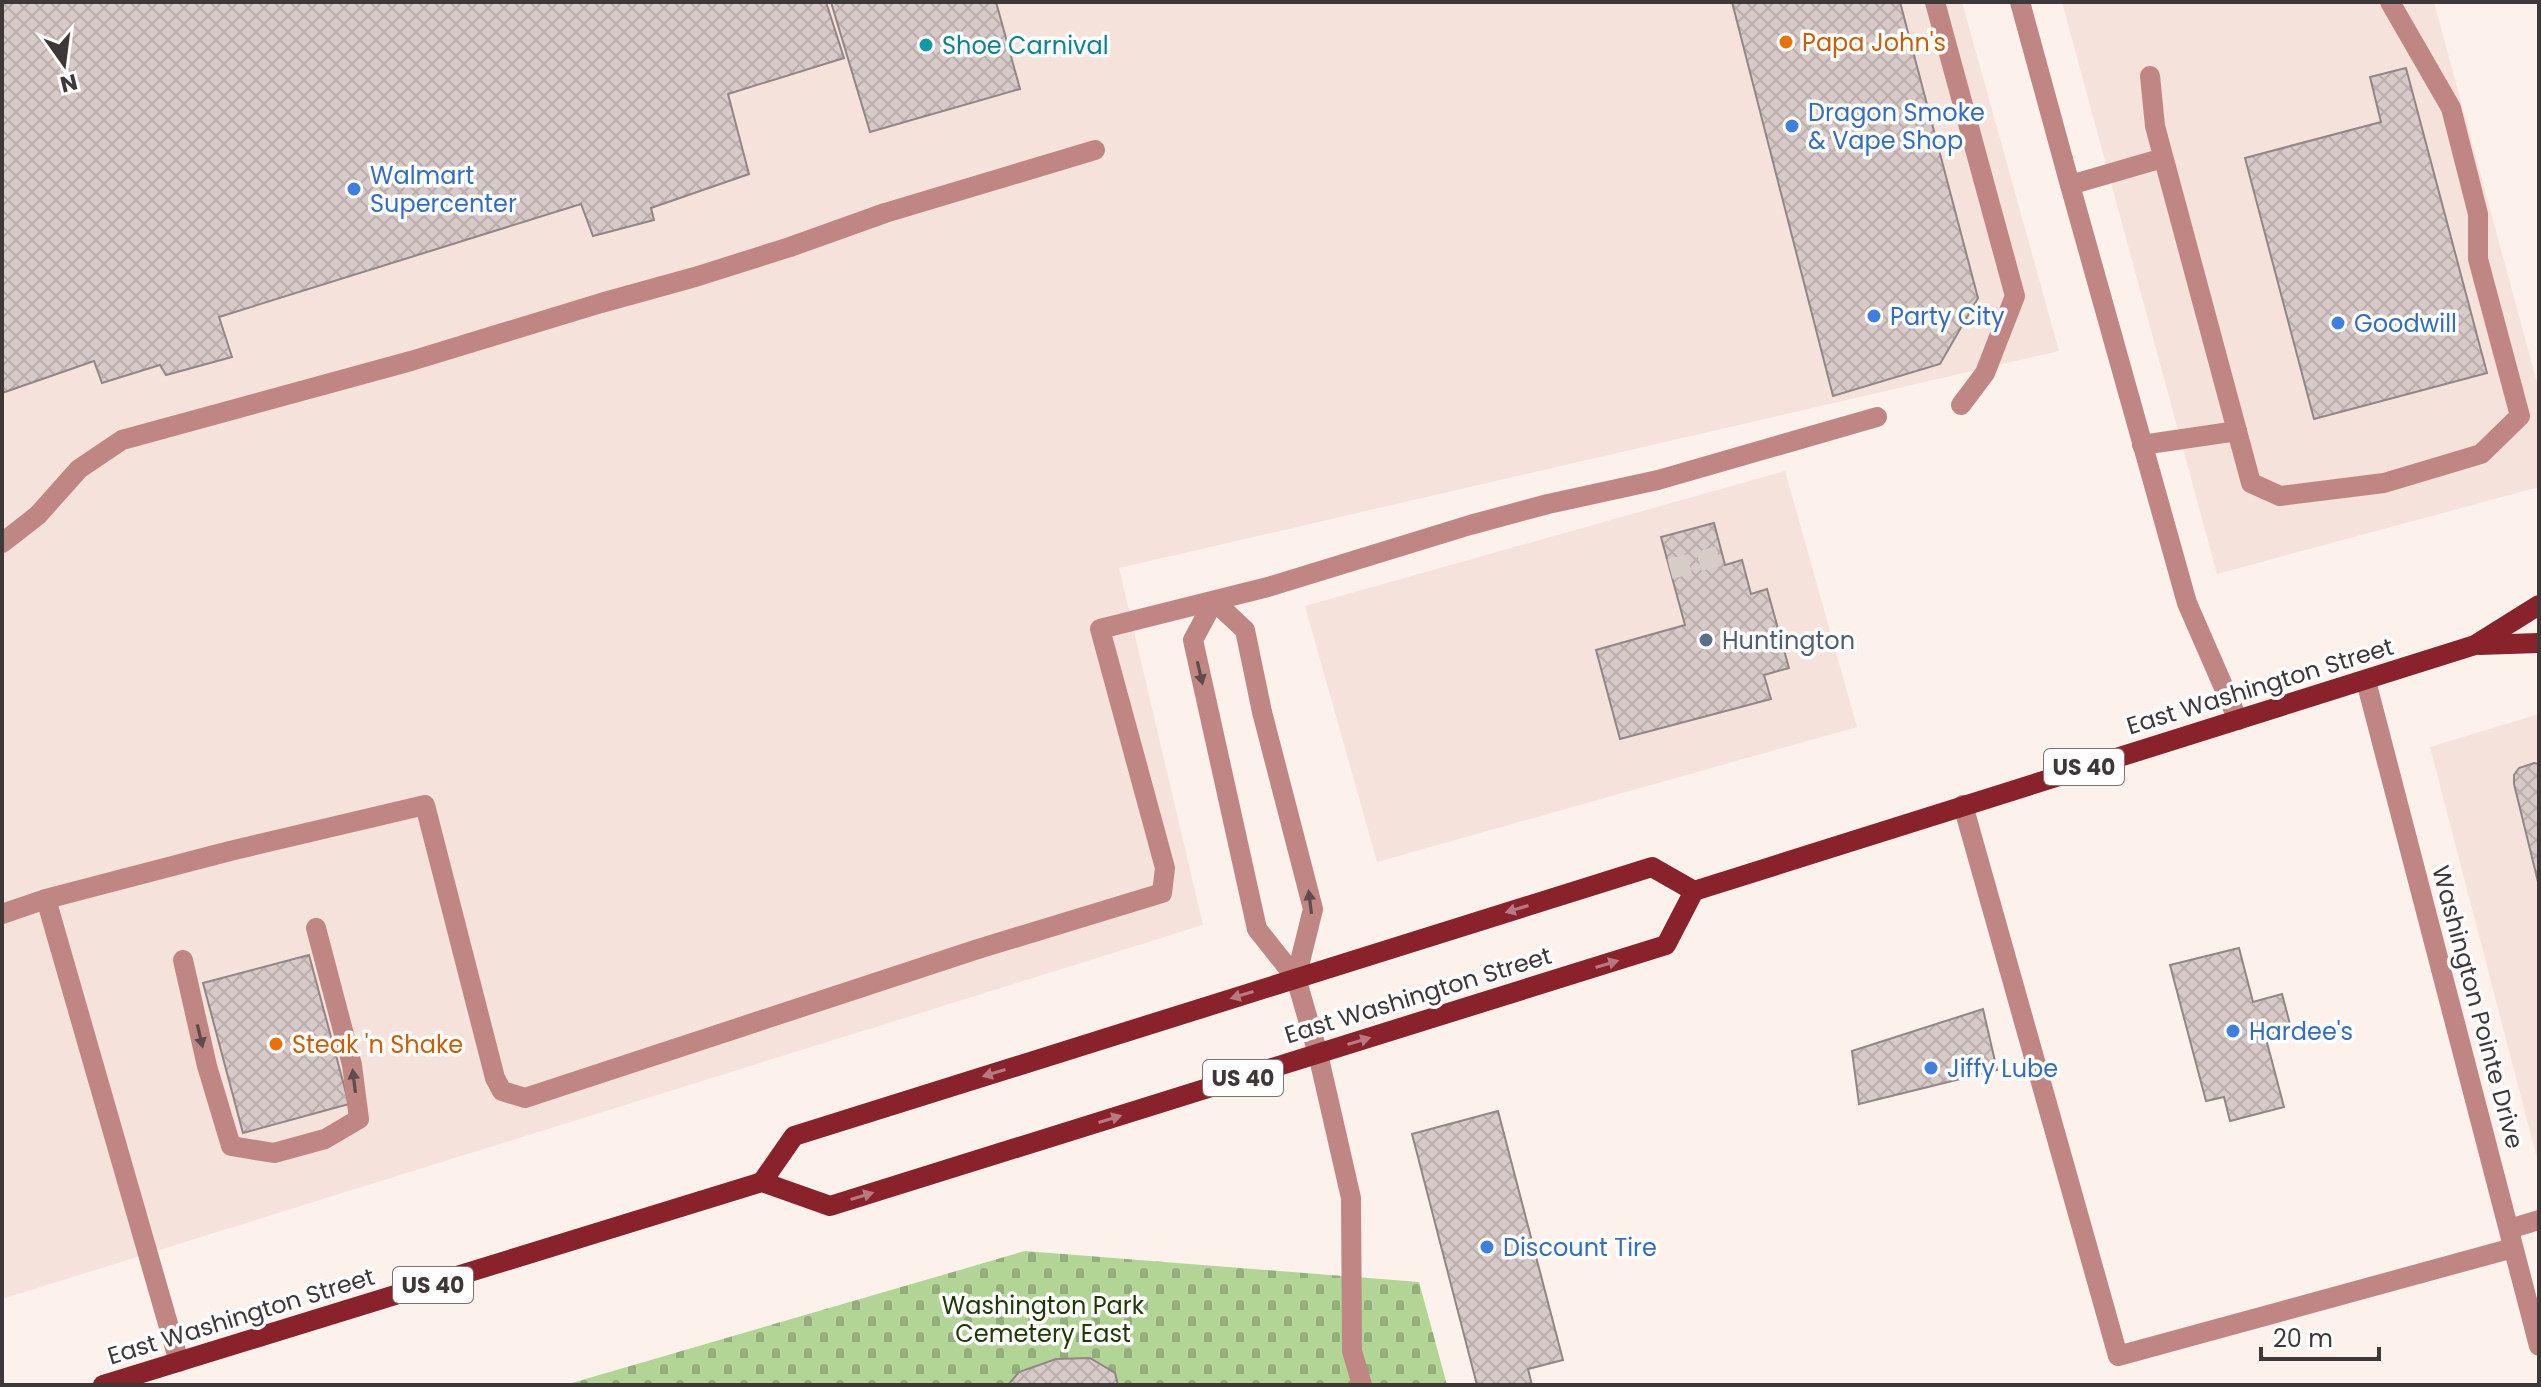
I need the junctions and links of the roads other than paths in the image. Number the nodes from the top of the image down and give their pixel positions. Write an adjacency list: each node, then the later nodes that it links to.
1 (1935, 2): 8 (street)
2 (2020, 2): 7 (street)
3 (2390, 2): 10 (street)
4 (2150, 76): 6 (street)
5 (1095, 150): 12 (street)
6 (2163, 158): 7 (street); 10 (street)
7 (2070, 185): 11 (street)
8 (1961, 405)
9 (1877, 417): 13 (street)
10 (2237, 431): 11 (street)
11 (2142, 445): 18 (street)
12 (2, 543)
13 (1214, 601): 21 (street); 25 (street, one-way to 13); 25 (street, one-way to 25)
14 (2539, 605): 16 (main road, East Washington Street / US 40)
15 (2539, 643): 16 (main road, East Washington Street / US 40)
16 (2475, 645): 17 (main road, East Washington Street / US 40)
17 (2366, 681): 18 (main road, East Washington Street / US 40); 29 (street, Washington Pointe Drive)
18 (2238, 720): 19 (main road, East Washington Street / US 40)
19 (1963, 805): 20 (main road, East Washington Street / US 40); 29 (street)
20 (1694, 891): 25 (main road, one-way to 25); 26 (main road, East Washington Street / US 40, one-way to 20)
21 (46, 899): 22 (street); 31 (street)
22 (2, 914)
23 (316, 928): 24 (street, one-way to 23)
24 (183, 960)
25 (1296, 978): 26 (street); 27 (main road, one-way to 27)
26 (1318, 1054): 27 (main road, East Washington Street / US 40, one-way to 26); 33 (street)
27 (762, 1182): 31 (main road, East Washington Street / US 40)
28 (2539, 1220): 29 (street)
29 (2511, 1239): 30 (street, Washington Pointe Drive)
30 (2539, 1346)
31 (179, 1362): 32 (main road, East Washington Street / US 40)
32 (103, 1385)
33 (1362, 1385)

